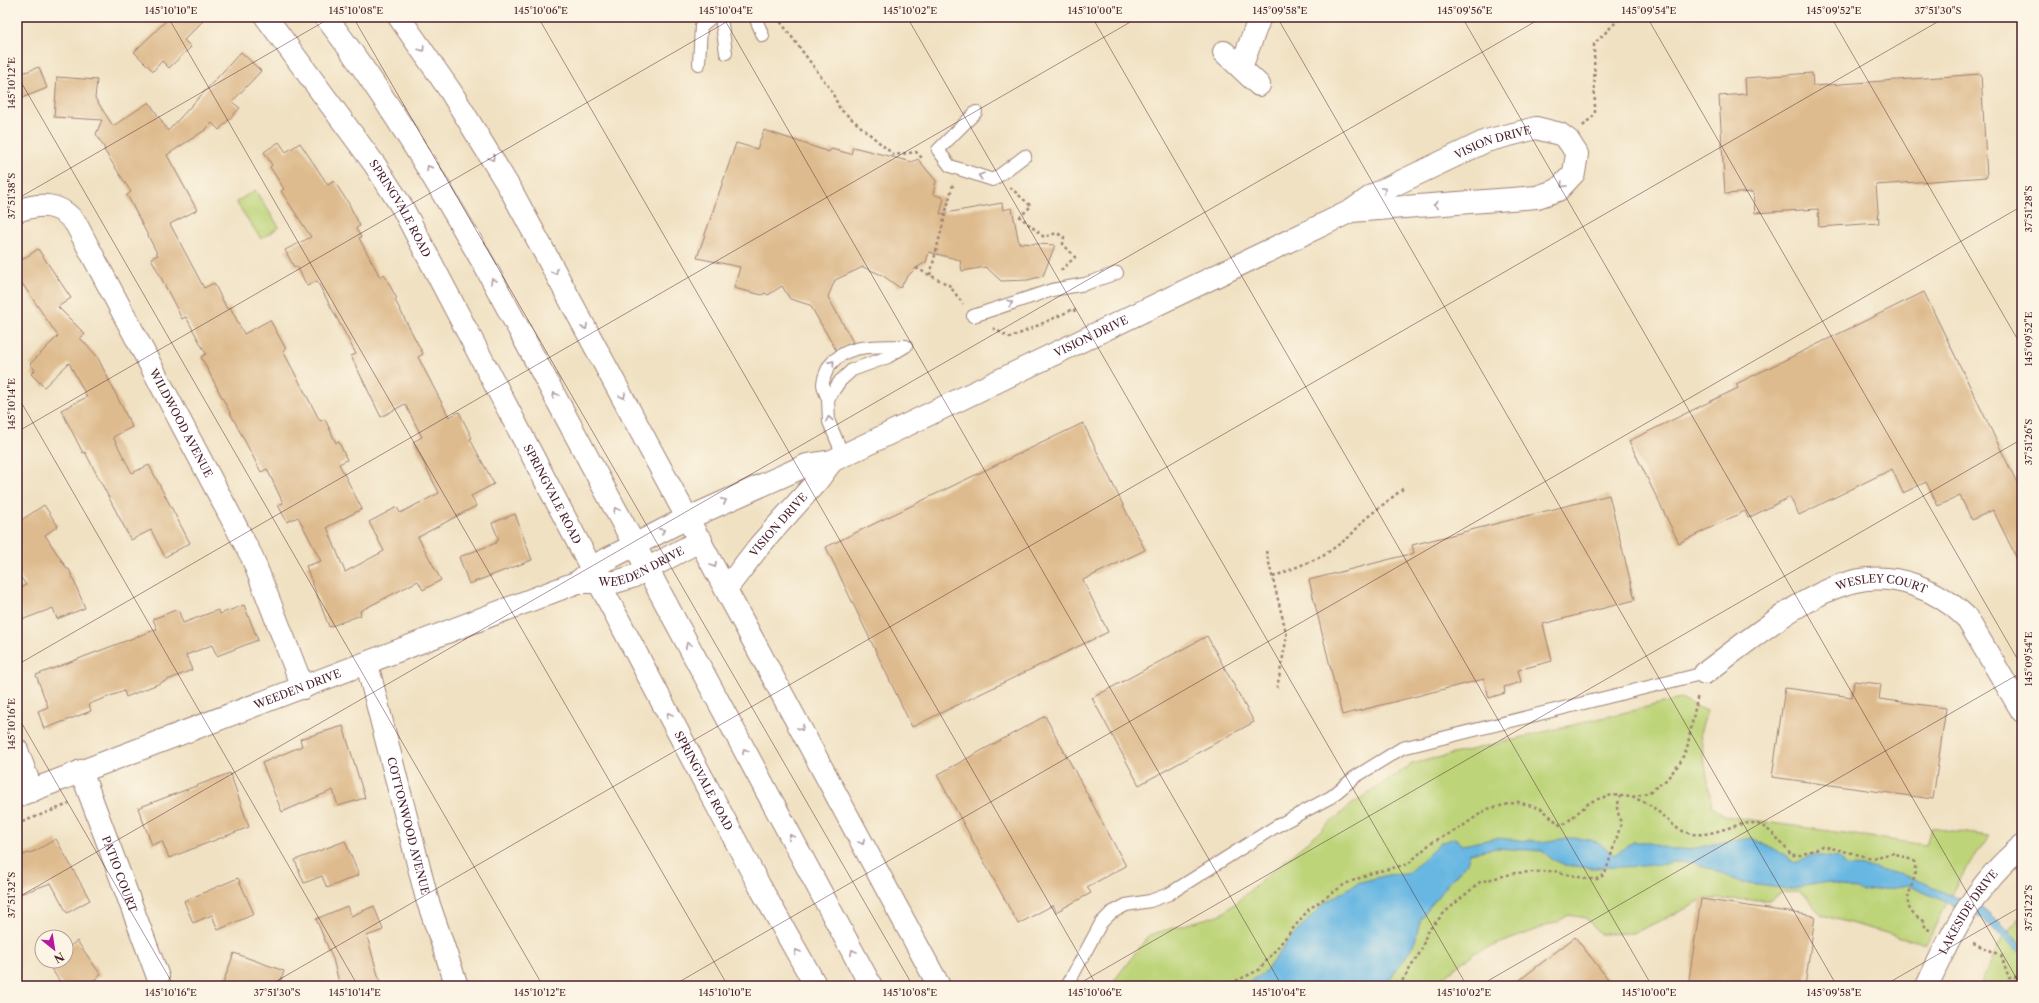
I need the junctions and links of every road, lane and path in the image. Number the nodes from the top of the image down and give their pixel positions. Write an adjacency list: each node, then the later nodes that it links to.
1 (266, 17): 39 (main road, SPRINGVALE ROAD)
2 (326, 17): 35 (main road, one-way to 2)
3 (399, 17): 33 (main road, one-way to 33)
4 (712, 17): 13 (lane)
5 (721, 17): 12 (lane)
6 (755, 17): 10 (lane)
7 (777, 17): 19 (path)
8 (1260, 17): 14 (main road)
9 (1621, 17): 17 (path)
10 (763, 36)
11 (1224, 52): 14 (main road)
12 (726, 53)
13 (699, 64)
14 (1241, 67): 15 (main road)
15 (1258, 84)
16 (976, 112): 18 (lane, one-way to 16)
17 (1568, 140): 24 (main road, VISION DRIVE, one-way to 17); 24 (main road, VISION DRIVE, one-way to 24)
18 (1025, 156)
19 (926, 163)
20 (947, 180): 21 (path)
21 (953, 183): 22 (path); 28 (path)
22 (961, 185)
23 (1007, 190): 26 (path)
24 (1351, 210): 31 (main road, VISION DRIVE)
25 (17, 211): 43 (main road, WILDWOOD AVENUE)
26 (1059, 272)
27 (1117, 273): 29 (lane, one-way to 27)
28 (930, 275)
29 (972, 316)
30 (828, 399): 30 (lane, one-way to 30); 31 (lane, one-way to 30)
31 (838, 458): 33 (main road, VISION DRIVE, one-way to 31); 40 (main road, VISION DRIVE)
32 (1404, 488): 38 (path)
33 (689, 518): 34 (main road); 35 (main road, WEEDEN DRIVE, one-way to 33)
34 (701, 540): 37 (main road, WEEDEN DRIVE); 40 (main road, one-way to 40)
35 (634, 545): 37 (main road); 39 (main road, WEEDEN DRIVE)
36 (1266, 552): 38 (path)
37 (648, 569): 39 (main road, WEEDEN DRIVE); 59 (main road, one-way to 37)
38 (1273, 577): 44 (path)
39 (590, 578): 41 (main road, WEEDEN DRIVE); 58 (main road, SPRINGVALE ROAD, one-way to 39)
40 (726, 589): 56 (main road, one-way to 56)
41 (367, 664): 43 (main road, WEEDEN DRIVE); 57 (main road, COTTONWOOD AVENUE)
42 (1705, 673): 45 (main road, WESLEY COURT); 50 (path); 61 (lane)
43 (303, 688): 47 (main road, WEEDEN DRIVE)
44 (1277, 688)
45 (2022, 711)
46 (17, 750): 48 (main road)
47 (81, 771): 48 (main road, WEEDEN DRIVE); 55 (main road, PATIO COURT)
48 (25, 793)
49 (1620, 796): 50 (path); 62 (path); 63 (path)
50 (1632, 797): 54 (path)
51 (72, 803): 52 (path)
52 (17, 824)
53 (2021, 850): 64 (main road, LAKESIDE DRIVE)
54 (1908, 897)
55 (158, 977)
56 (935, 978): 60 (lane)
57 (457, 986)
58 (816, 986)
59 (871, 986)
60 (950, 986)
61 (1067, 986)
62 (1226, 986)
63 (1399, 986)
64 (1927, 986)

